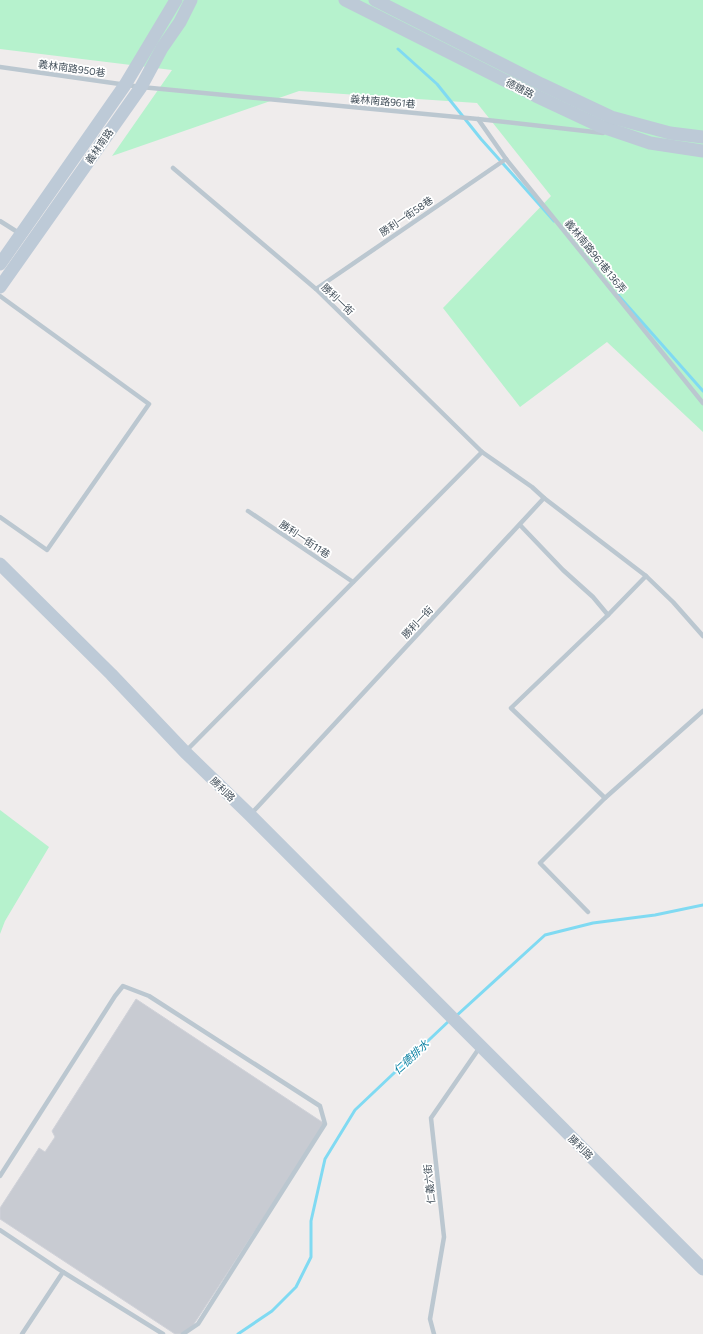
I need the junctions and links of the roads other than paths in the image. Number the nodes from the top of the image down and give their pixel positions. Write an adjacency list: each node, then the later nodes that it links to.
1 (176, 0): 7 (street, 義林南路)
2 (201, 0): 5 (street)
3 (345, 0): 10 (street, 德糖路)
4 (374, 0): 11 (street, 德糖路)
5 (189, 4): 8 (street, 義林南路)
6 (0, 67): 7 (lane, 義林南路950巷)
7 (125, 85): 8 (lane, 義林南路950巷); 16 (street, 義林南路)
8 (141, 87): 9 (lane, 義林南路961巷); 18 (street, 義林南路)
9 (478, 119): 10 (lane, 義林南路961巷); 13 (lane, 義林南路961巷136弄)
10 (623, 135): 12 (street, 德糖路)
11 (703, 137)
12 (703, 151)
13 (505, 159): 19 (lane, 勝利一街58巷); 21 (lane, 義林南路961巷136弄)
14 (173, 168): 19 (lane, 勝利一街)
15 (0, 222): 16 (lane)
16 (22, 234): 17 (street, 義林南路)
17 (0, 264)
18 (0, 287)
19 (316, 289): 22 (lane, 勝利一街)
20 (0, 296): 25 (lane)
21 (703, 403)
22 (482, 452): 23 (lane, 勝利一街); 29 (lane)
23 (544, 498): 26 (lane, 勝利一街); 28 (lane)
24 (248, 511): 29 (lane, 勝利一街11巷)
25 (0, 517)
26 (520, 525): 30 (lane); 35 (lane, 勝利一街)
27 (0, 564): 33 (street, 勝利路)
28 (646, 576): 30 (lane); 31 (lane)
29 (352, 582): 33 (lane)
30 (608, 615): 34 (lane)
31 (703, 636)
32 (703, 711): 34 (lane)
33 (185, 752): 35 (street, 勝利路)
34 (605, 798): 36 (lane)
35 (250, 815): 37 (street, 勝利路)
36 (588, 912)
37 (481, 1046): 40 (street, 勝利路); 45 (lane, 仁義六街)
38 (0, 1176): 44 (lane)
39 (0, 1230): 41 (lane)
40 (703, 1269)
41 (63, 1272): 42 (lane); 43 (lane)
42 (22, 1334)
43 (163, 1334)
44 (183, 1334)
45 (434, 1334)

